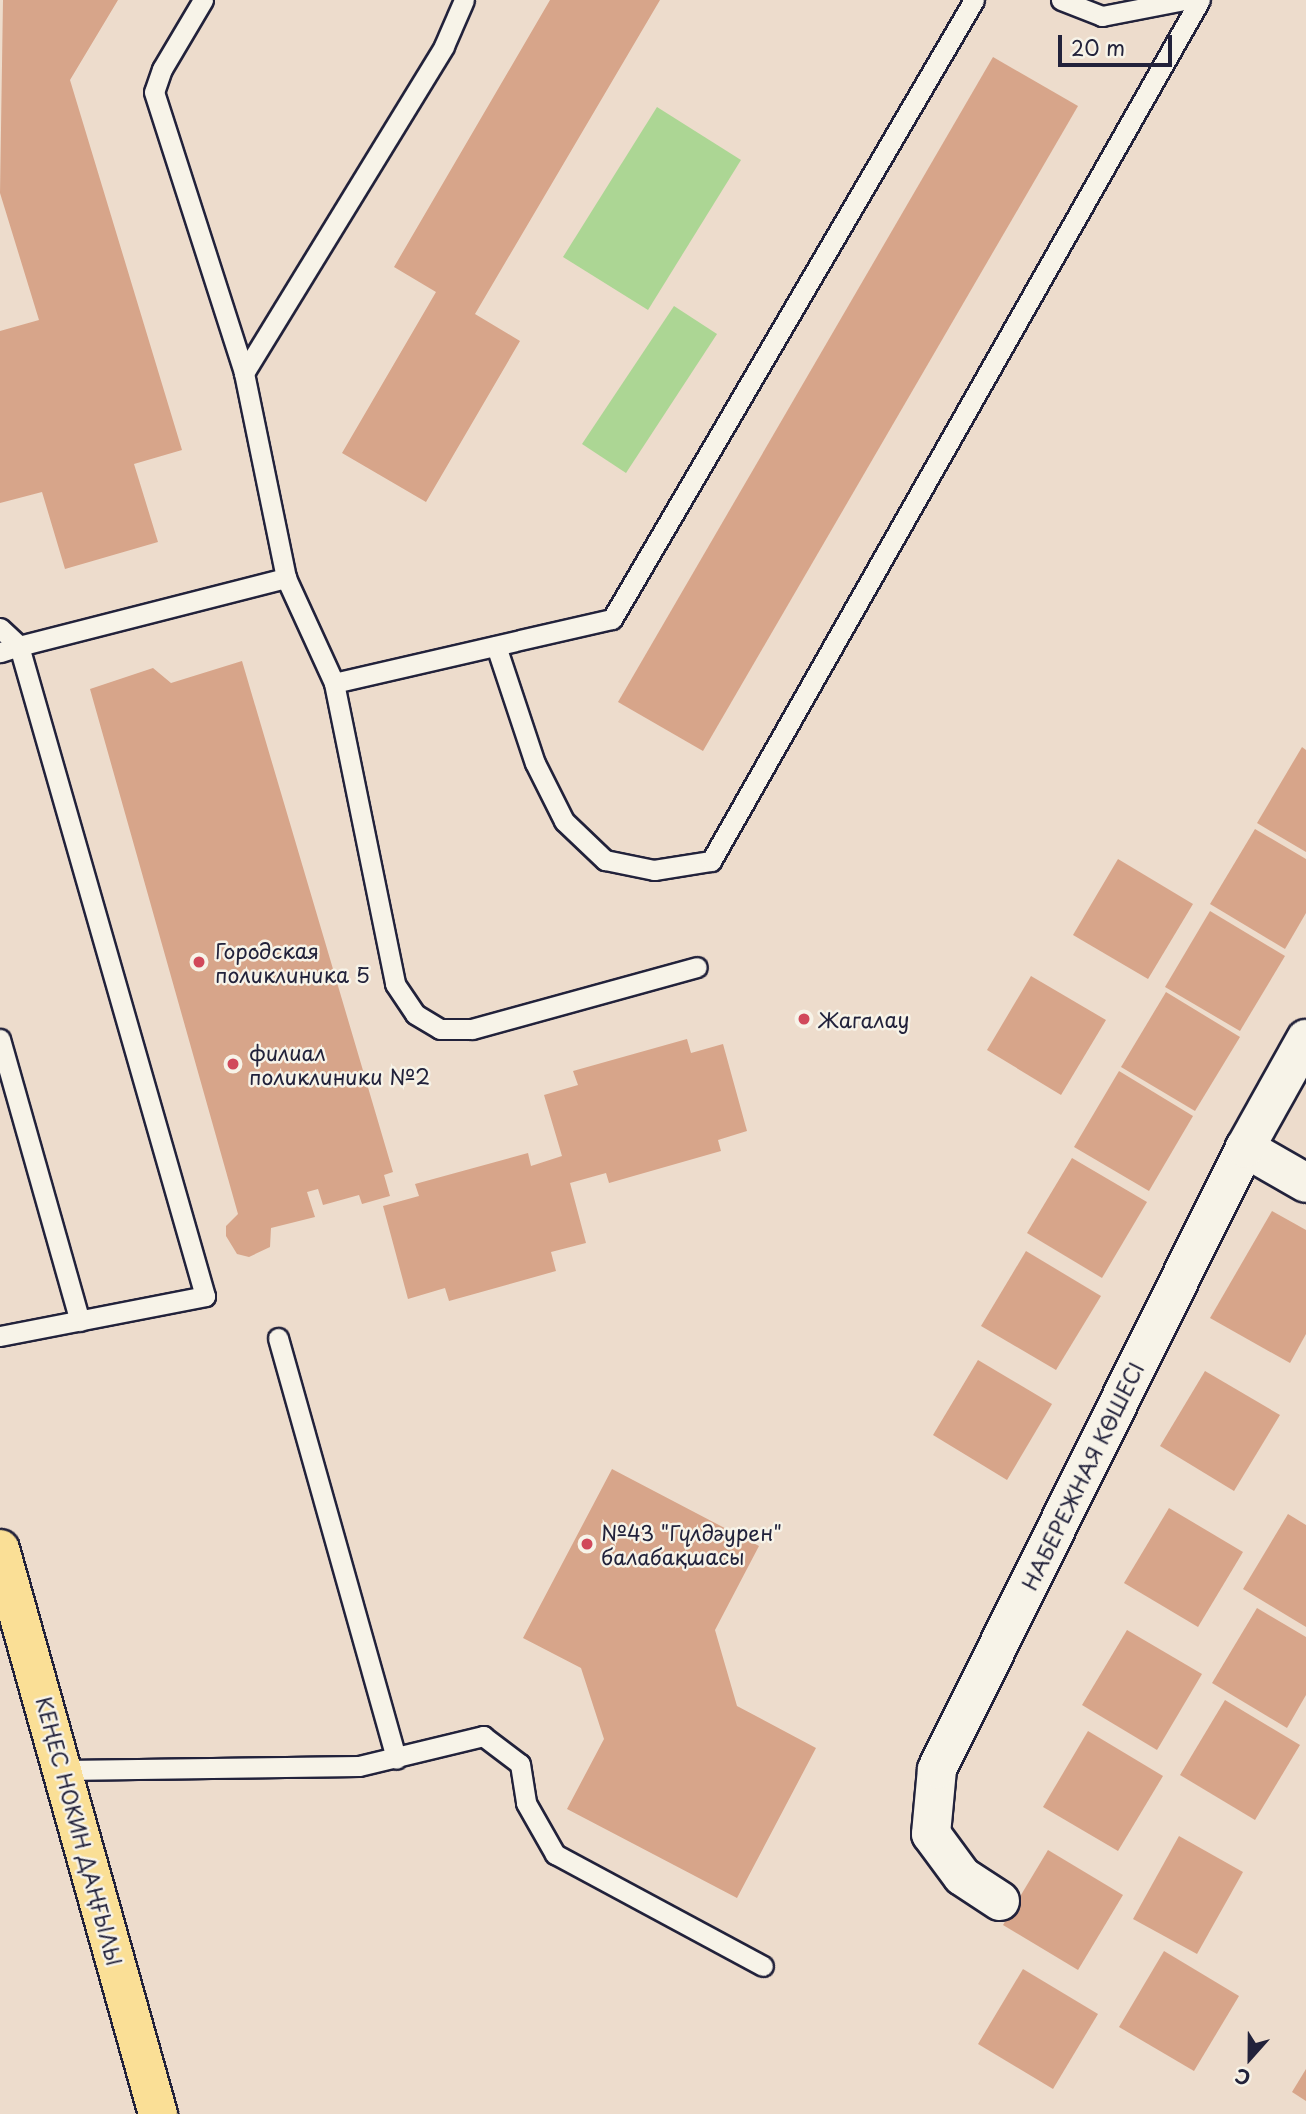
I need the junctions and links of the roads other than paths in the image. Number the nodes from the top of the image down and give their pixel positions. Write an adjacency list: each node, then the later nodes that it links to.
1 (203, 0): 7 (lane)
2 (464, 0): 7 (lane)
3 (974, 0): 11 (lane)
4 (1061, 0): 5 (lane)
5 (1184, 0)
6 (1200, 0): 11 (lane)
7 (244, 373): 8 (lane)
8 (286, 578): 10 (lane); 13 (lane)
9 (0, 628): 10 (lane)
10 (19, 646): 12 (lane); 19 (lane)
11 (496, 646): 13 (lane)
12 (0, 652)
13 (334, 683): 14 (lane)
14 (697, 967)
15 (0, 1039): 19 (lane)
16 (1306, 1039): 17 (street, НАБЕРЕЖНАЯ КӨШЕСІ)
17 (1245, 1148): 18 (street); 25 (street, НАБЕРЕЖНАЯ КӨШЕСІ)
18 (1306, 1183)
19 (80, 1321): 20 (lane)
20 (0, 1336)
21 (278, 1338): 23 (lane)
22 (0, 1549): 24 (highway, КЕҢЕС НОКИН ДАҢҒЫЛЫ)
23 (396, 1759): 24 (lane); 26 (lane)
24 (64, 1770): 27 (highway, КЕҢЕС НОКИН ДАҢҒЫЛЫ)
25 (1000, 1901)
26 (763, 1966)
27 (158, 2114)

